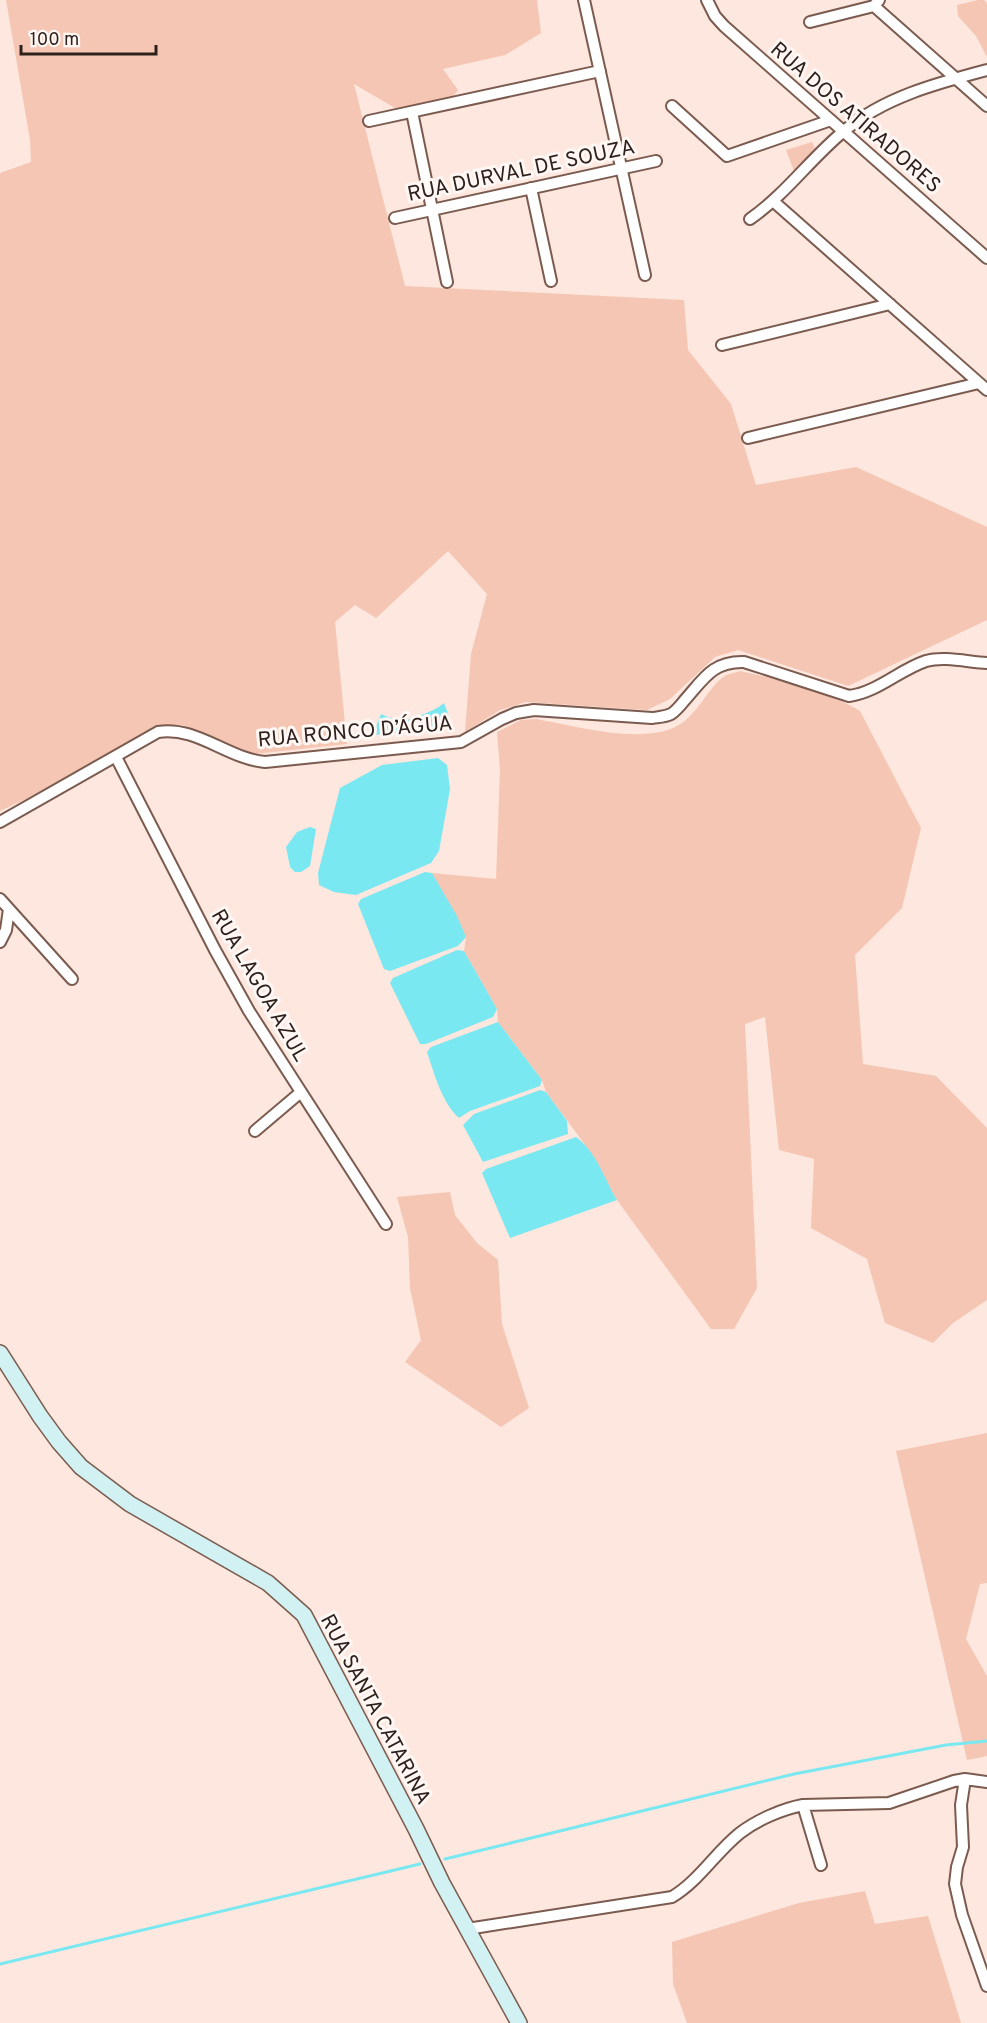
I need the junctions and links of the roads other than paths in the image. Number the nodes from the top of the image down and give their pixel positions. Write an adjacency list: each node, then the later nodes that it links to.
1 (585, 0): 6 (street)
2 (707, 0): 11 (street, RUA DOS ATIRADORES)
3 (876, 3): 4 (street); 7 (street)
4 (810, 22)
5 (987, 70): 7 (street)
6 (600, 71): 10 (street); 15 (street)
7 (956, 78): 9 (street); 13 (street)
8 (672, 106): 11 (street)
9 (987, 106)
10 (412, 112): 12 (street); 18 (street)
11 (831, 120): 13 (street, RUA DOS ATIRADORES)
12 (369, 121)
13 (844, 131): 17 (street); 21 (street, RUA DOS ATIRADORES)
14 (656, 161): 15 (street, RUA DURVAL DE SOUZA)
15 (621, 168): 16 (street, RUA DURVAL DE SOUZA); 22 (street)
16 (531, 188): 18 (street, RUA DURVAL DE SOUZA); 23 (street)
17 (773, 201): 20 (street); 25 (street)
18 (432, 210): 19 (street, RUA DURVAL DE SOUZA); 24 (street)
19 (395, 218)
20 (750, 219)
21 (987, 258)
22 (645, 275)
23 (551, 281)
24 (447, 282)
25 (890, 304): 26 (street); 27 (street)
26 (722, 345)
27 (983, 386): 28 (street)
28 (748, 438)
29 (987, 663): 30 (street, RUA RONCO D’ÁGUA)
30 (116, 757): 31 (street, RUA RONCO D’ÁGUA); 36 (street, RUA LAGOA AZUL)
31 (0, 822)
32 (0, 899): 33 (street)
33 (9, 909): 34 (street); 35 (street)
34 (0, 942)
35 (72, 979)
36 (301, 1092): 37 (street); 38 (street, RUA LAGOA AZUL)
37 (255, 1131)
38 (386, 1224)
39 (0, 1353): 44 (street, RUA SANTA CATARINA)
40 (965, 1779): 41 (street); 42 (street); 45 (street)
41 (987, 1782)
42 (803, 1805): 43 (street); 44 (street)
43 (821, 1864)
44 (467, 1929): 46 (street, RUA SANTA CATARINA)
45 (987, 1986)
46 (519, 2023)

